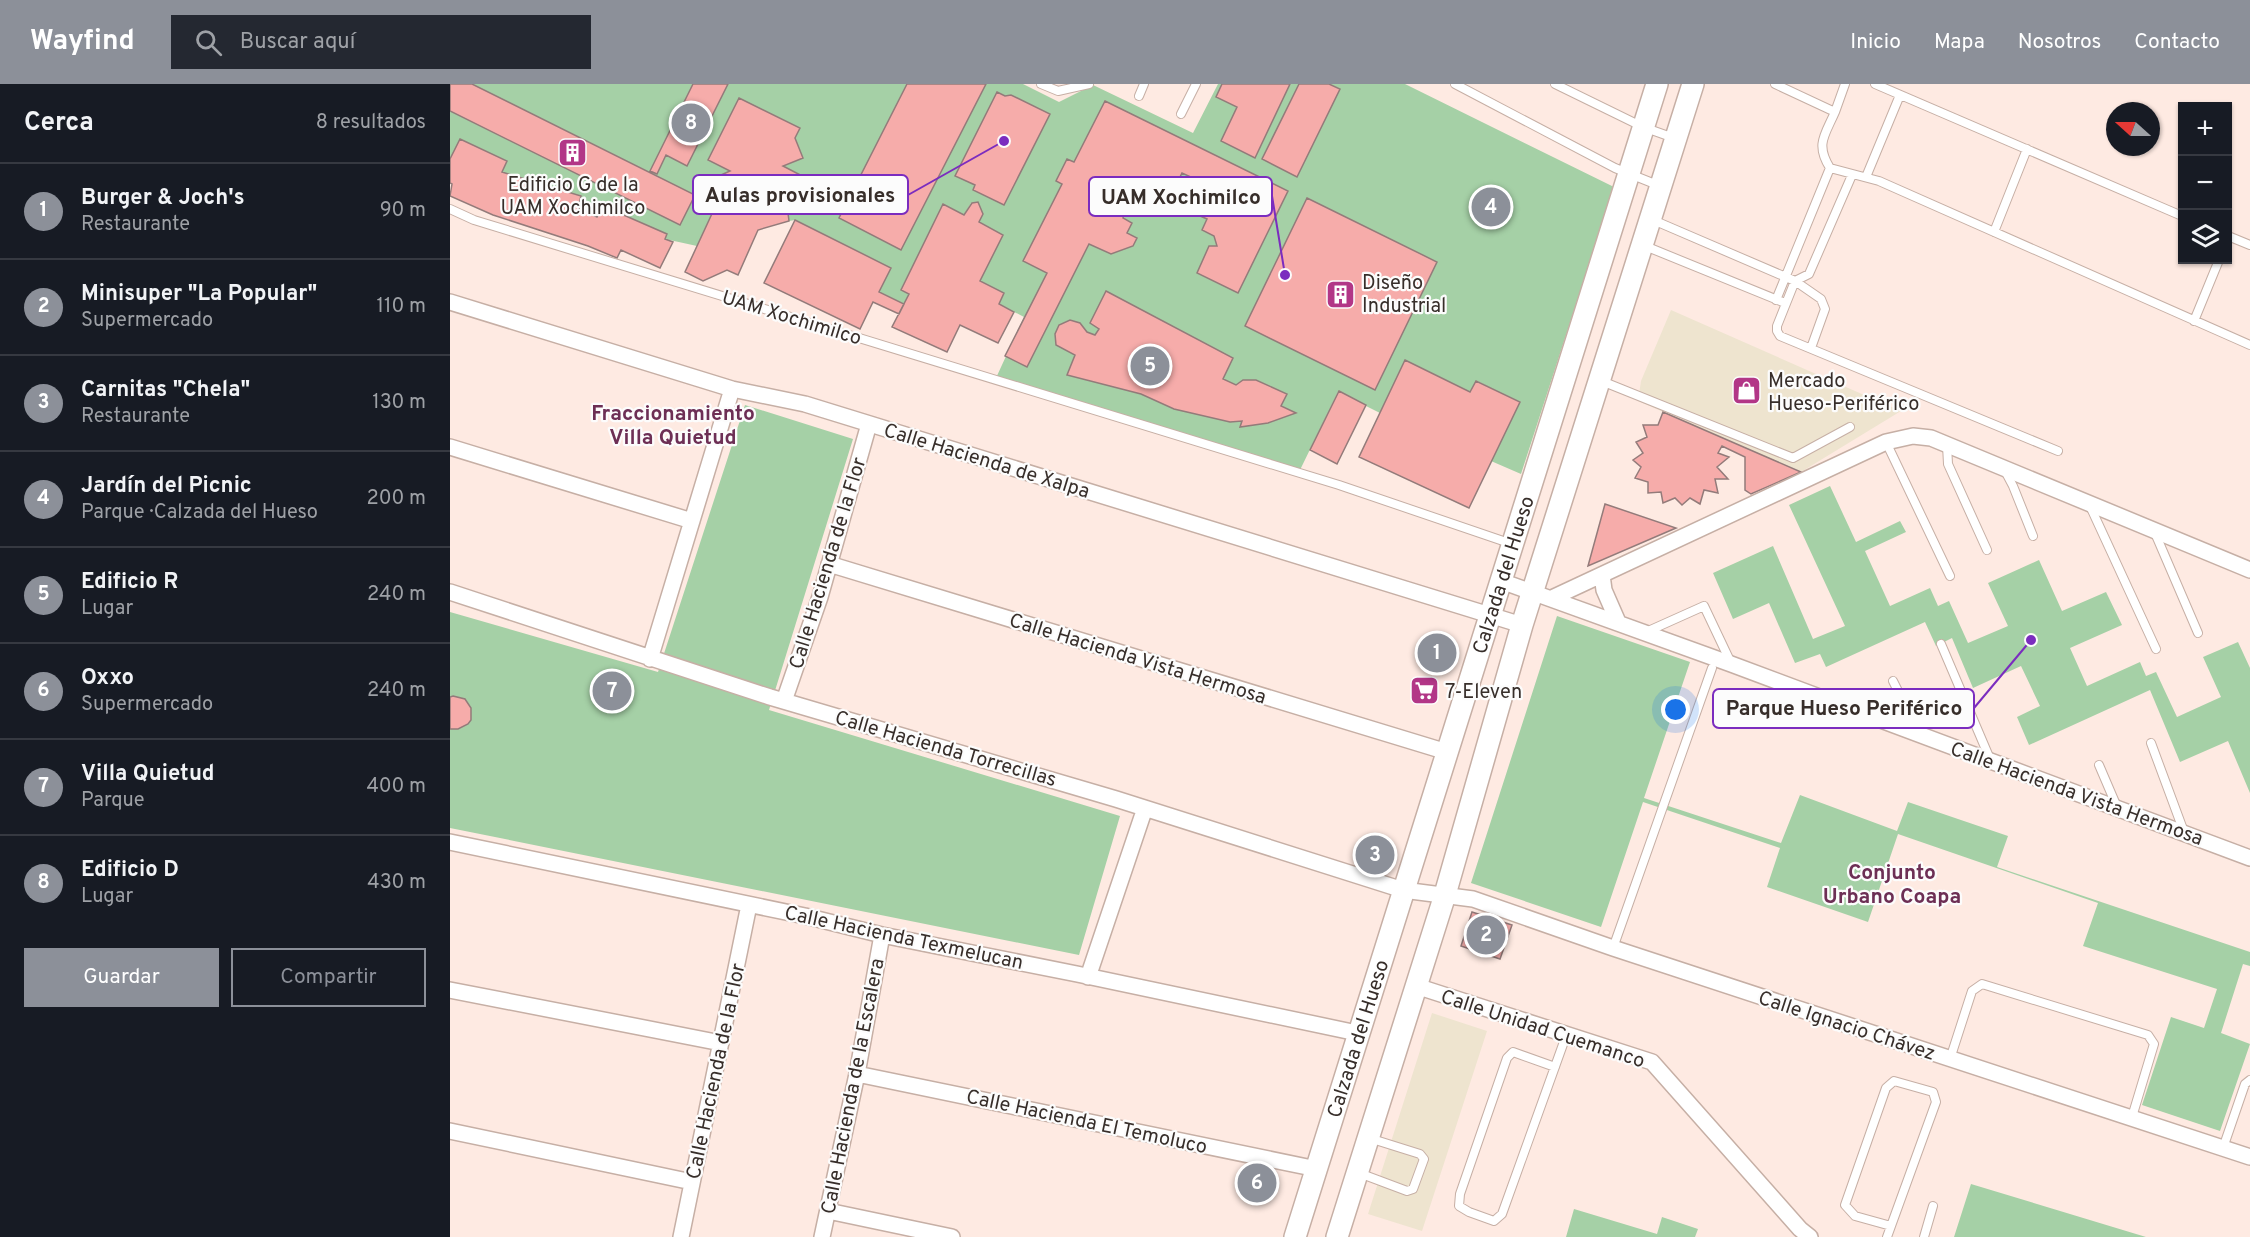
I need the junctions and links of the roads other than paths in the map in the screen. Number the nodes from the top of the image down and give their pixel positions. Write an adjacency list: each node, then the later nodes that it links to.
1 (1041, 84): 2 (lane)
2 (1089, 84)
3 (1144, 84): 13 (lane)
4 (1196, 84): 15 (lane)
5 (1455, 84): 20 (lane)
6 (1555, 84): 16 (lane)
7 (1693, 84): 17 (main road, Calzada del Hueso)
8 (1775, 84): 14 (lane)
9 (1845, 84): 14 (lane)
10 (1875, 84): 12 (lane)
11 (1653, 87): 16 (main road, Calzada del Hueso)
12 (1900, 95): 18 (lane); 22 (lane)
13 (1139, 96)
14 (1835, 112): 19 (lane)
15 (1181, 114)
16 (1643, 127): 17 (lane); 20 (main road, Calzada del Hueso)
17 (1676, 138): 23 (main road, Calzada del Hueso)
18 (2027, 149): 25 (lane); 27 (lane)
19 (1830, 168): 21 (lane); 32 (lane)
20 (1628, 174): 23 (lane); 53 (main road, Calzada del Hueso)
21 (1852, 175): 22 (lane); 33 (lane)
22 (1866, 177): 27 (lane)
23 (1660, 186): 26 (main road, Calzada del Hueso)
24 (450, 208): 53 (lane, UAM Xochimilco)
25 (2178, 214)
26 (1649, 219): 29 (main road, Calzada del Hueso); 32 (lane)
27 (1994, 232): 37 (lane)
28 (2232, 238): 30 (lane)
29 (1641, 245): 34 (lane); 40 (main road, Calzada del Hueso)
30 (2250, 245)
31 (2217, 264): 37 (lane)
32 (1785, 277): 33 (lane); 34 (lane)
33 (1795, 281): 36 (lane); 39 (lane)
34 (1776, 300): 36 (lane)
35 (450, 302): 41 (street, Calle Hacienda de Xalpa)
36 (1785, 303): 39 (lane)
37 (2194, 321): 38 (lane)
38 (2250, 345)
39 (1811, 348): 47 (lane)
40 (1598, 380): 43 (lane); 61 (main road, Calzada del Hueso)
41 (732, 388): 42 (street, Calle Hacienda de Xalpa); 50 (street)
42 (869, 424): 55 (street, Calle Hacienda de la Flor); 62 (street, Calle Hacienda de Xalpa)
43 (1850, 427)
44 (1886, 442): 45 (street); 57 (street); 58 (lane)
45 (1947, 445): 48 (street); 54 (lane)
46 (450, 447): 50 (street)
47 (2058, 451)
48 (2003, 468): 49 (street); 52 (lane)
49 (2088, 503): 51 (street); 68 (lane)
50 (692, 521): 69 (street)
51 (2154, 530): 56 (street); 66 (lane)
52 (2033, 536)
53 (1512, 544): 59 (main road, Calzada del Hueso)
54 (1987, 550)
55 (829, 564): 73 (street, Calle Hacienda de la Flor); 76 (street, Calle Hacienda Vista Hermosa)
56 (2250, 570)
57 (1602, 575): 61 (street); 63 (street)
58 (1950, 576)
59 (1501, 581): 61 (street, Calle Hacienda Vista Hermosa); 62 (main road, Calzada del Hueso)
60 (450, 592): 69 (street, Calle Hacienda Torrecillas)
61 (1542, 595): 63 (street, Calle Hacienda Vista Hermosa); 64 (main road, Calzada del Hueso)
62 (1490, 615): 64 (street, Calle Hacienda de Xalpa); 76 (main road, Calzada del Hueso)
63 (1618, 622): 65 (street, Calle Hacienda Vista Hermosa)
64 (1522, 625): 85 (main road, Calzada del Hueso)
65 (1645, 632): 70 (street, Calle Hacienda Vista Hermosa); 70 (lane)
66 (2198, 633)
67 (1941, 644): 77 (lane)
68 (2156, 649)
69 (650, 659): 73 (street, Calle Hacienda Torrecillas)
70 (1731, 664): 74 (street, Calle Hacienda Vista Hermosa)
71 (1712, 668): 88 (lane)
72 (1893, 681): 74 (lane)
73 (784, 701): 79 (street, Calle Hacienda Torrecillas)
74 (1920, 735): 77 (street, Calle Hacienda Vista Hermosa)
75 (2151, 743): 81 (lane)
76 (1448, 752): 84 (main road, Calzada del Hueso)
77 (1990, 761): 80 (street, Calle Hacienda Vista Hermosa)
78 (2099, 765): 80 (lane)
79 (1144, 807): 84 (street, Calle Hacienda Torrecillas); 89 (street)
80 (2118, 808): 81 (street, Calle Hacienda Vista Hermosa)
81 (2185, 834): 83 (street, Calle Hacienda Vista Hermosa)
82 (450, 842): 86 (street, Calle Hacienda Texmelucan)
83 (2250, 858)
84 (1403, 890): 85 (street, Calle Hacienda Torrecillas); 92 (main road, Calzada del Hueso)
85 (1444, 896): 88 (street, Calle Ignacio Chávez); 90 (main road, Calzada del Hueso)
86 (749, 905): 87 (street, Calle Hacienda Texmelucan); 94 (street, Calle Hacienda de la Flor)
87 (882, 935): 89 (street, Calle Hacienda Texmelucan); 97 (street, Calle Hacienda de la Escalera)
88 (1613, 948): 95 (street, Calle Ignacio Chávez)
89 (1088, 977): 92 (street, Calle Hacienda Texmelucan)
90 (1416, 986): 93 (street, Calle Unidad Cuemanco); 101 (main road, Calzada del Hueso)
91 (450, 990): 94 (street)
92 (1358, 1033): 104 (main road, Calzada del Hueso)
93 (1566, 1035): 96 (lane); 115 (street, Calle Unidad Cuemanco)
94 (721, 1043): 106 (street, Calle Hacienda de la Flor)
95 (1950, 1059): 99 (street, Calle Ignacio Chávez); 99 (lane)
96 (1555, 1066): 96 (lane)
97 (857, 1074): 104 (street, Calle Hacienda El Temoluco); 108 (street, Calle Hacienda de la Escalera)
98 (2250, 1080): 102 (lane)
99 (2132, 1117): 102 (street, Calle Ignacio Chávez)
100 (450, 1131): 106 (street)
101 (1369, 1138): 105 (main road, Calzada del Hueso); 105 (lane)
102 (2223, 1148): 103 (street, Calle Ignacio Chávez)
103 (2250, 1157)
104 (1317, 1169): 113 (main road, Calzada del Hueso)
105 (1358, 1173): 114 (main road, Calzada del Hueso)
106 (692, 1182): 110 (street, Calle Hacienda de la Flor)
107 (1934, 1206): 117 (lane)
108 (828, 1211): 111 (street, Calle Hacienda de la Escalera); 112 (street)
109 (1891, 1226): 109 (lane); 116 (lane)
110 (681, 1237)
111 (822, 1237)
112 (952, 1237)
113 (1295, 1237)
114 (1338, 1237)
115 (1810, 1237)
116 (1887, 1237)
117 (1924, 1237)

